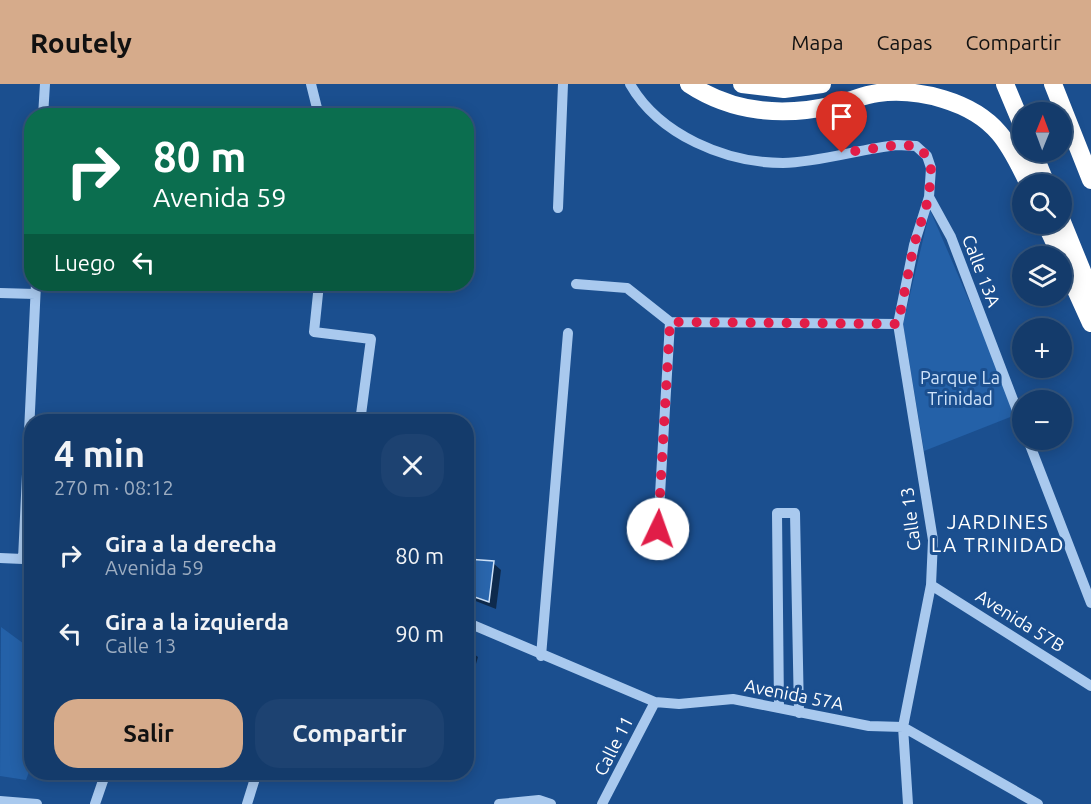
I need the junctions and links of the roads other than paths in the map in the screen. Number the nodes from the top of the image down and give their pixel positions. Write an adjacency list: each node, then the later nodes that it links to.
1 (45, 84): 11 (street)
2 (311, 84): 12 (street)
3 (563, 84): 16 (street)
4 (630, 84): 15 (street, Calle 13)
5 (689, 84): 13 (highway)
6 (742, 84): 7 (highway)
7 (822, 84)
8 (1005, 84): 10 (highway)
9 (1053, 84): 14 (highway)
10 (1013, 102)
11 (44, 108)
12 (317, 108)
13 (1024, 174)
14 (1091, 180)
15 (929, 197): 27 (street, Calle 13); 29 (street, Calle 13A)
16 (558, 208)
17 (1067, 234): 24 (highway)
18 (1072, 282): 26 (highway)
19 (576, 284): 25 (street)
20 (24, 290): 23 (street)
21 (35, 291): 30 (street)
22 (318, 291): 31 (street)
23 (0, 292)
24 (1091, 293)
25 (670, 322): 27 (street); 33 (street)
26 (1091, 323)
27 (898, 324): 36 (street, Calle 13)
28 (568, 333): 39 (street)
29 (1012, 397)
30 (31, 414)
31 (361, 414)
32 (1032, 450): 37 (street)
33 (658, 529)
34 (0, 558): 35 (street)
35 (24, 561)
36 (931, 585): 40 (street, Avenida 57B); 44 (street, Calle 13)
37 (1091, 603)
38 (474, 626): 39 (street, Avenida 57A)
39 (541, 656): 41 (street, Avenida 57A)
40 (1091, 686)
41 (655, 702): 42 (street, Avenida 57A); 53 (street, Calle 11)
42 (778, 708): 43 (street, Avenida 57A); 43 (street)
43 (799, 713): 44 (street, Avenida 57A)
44 (903, 726): 54 (street, Calle 13); 55 (street)
45 (103, 780): 49 (street)
46 (254, 780): 50 (street)
47 (0, 801): 48 (street)
48 (37, 804)
49 (95, 804)
50 (247, 804)
51 (499, 804): 52 (street)
52 (551, 804)
53 (602, 804)
54 (908, 804)
55 (1038, 804)

